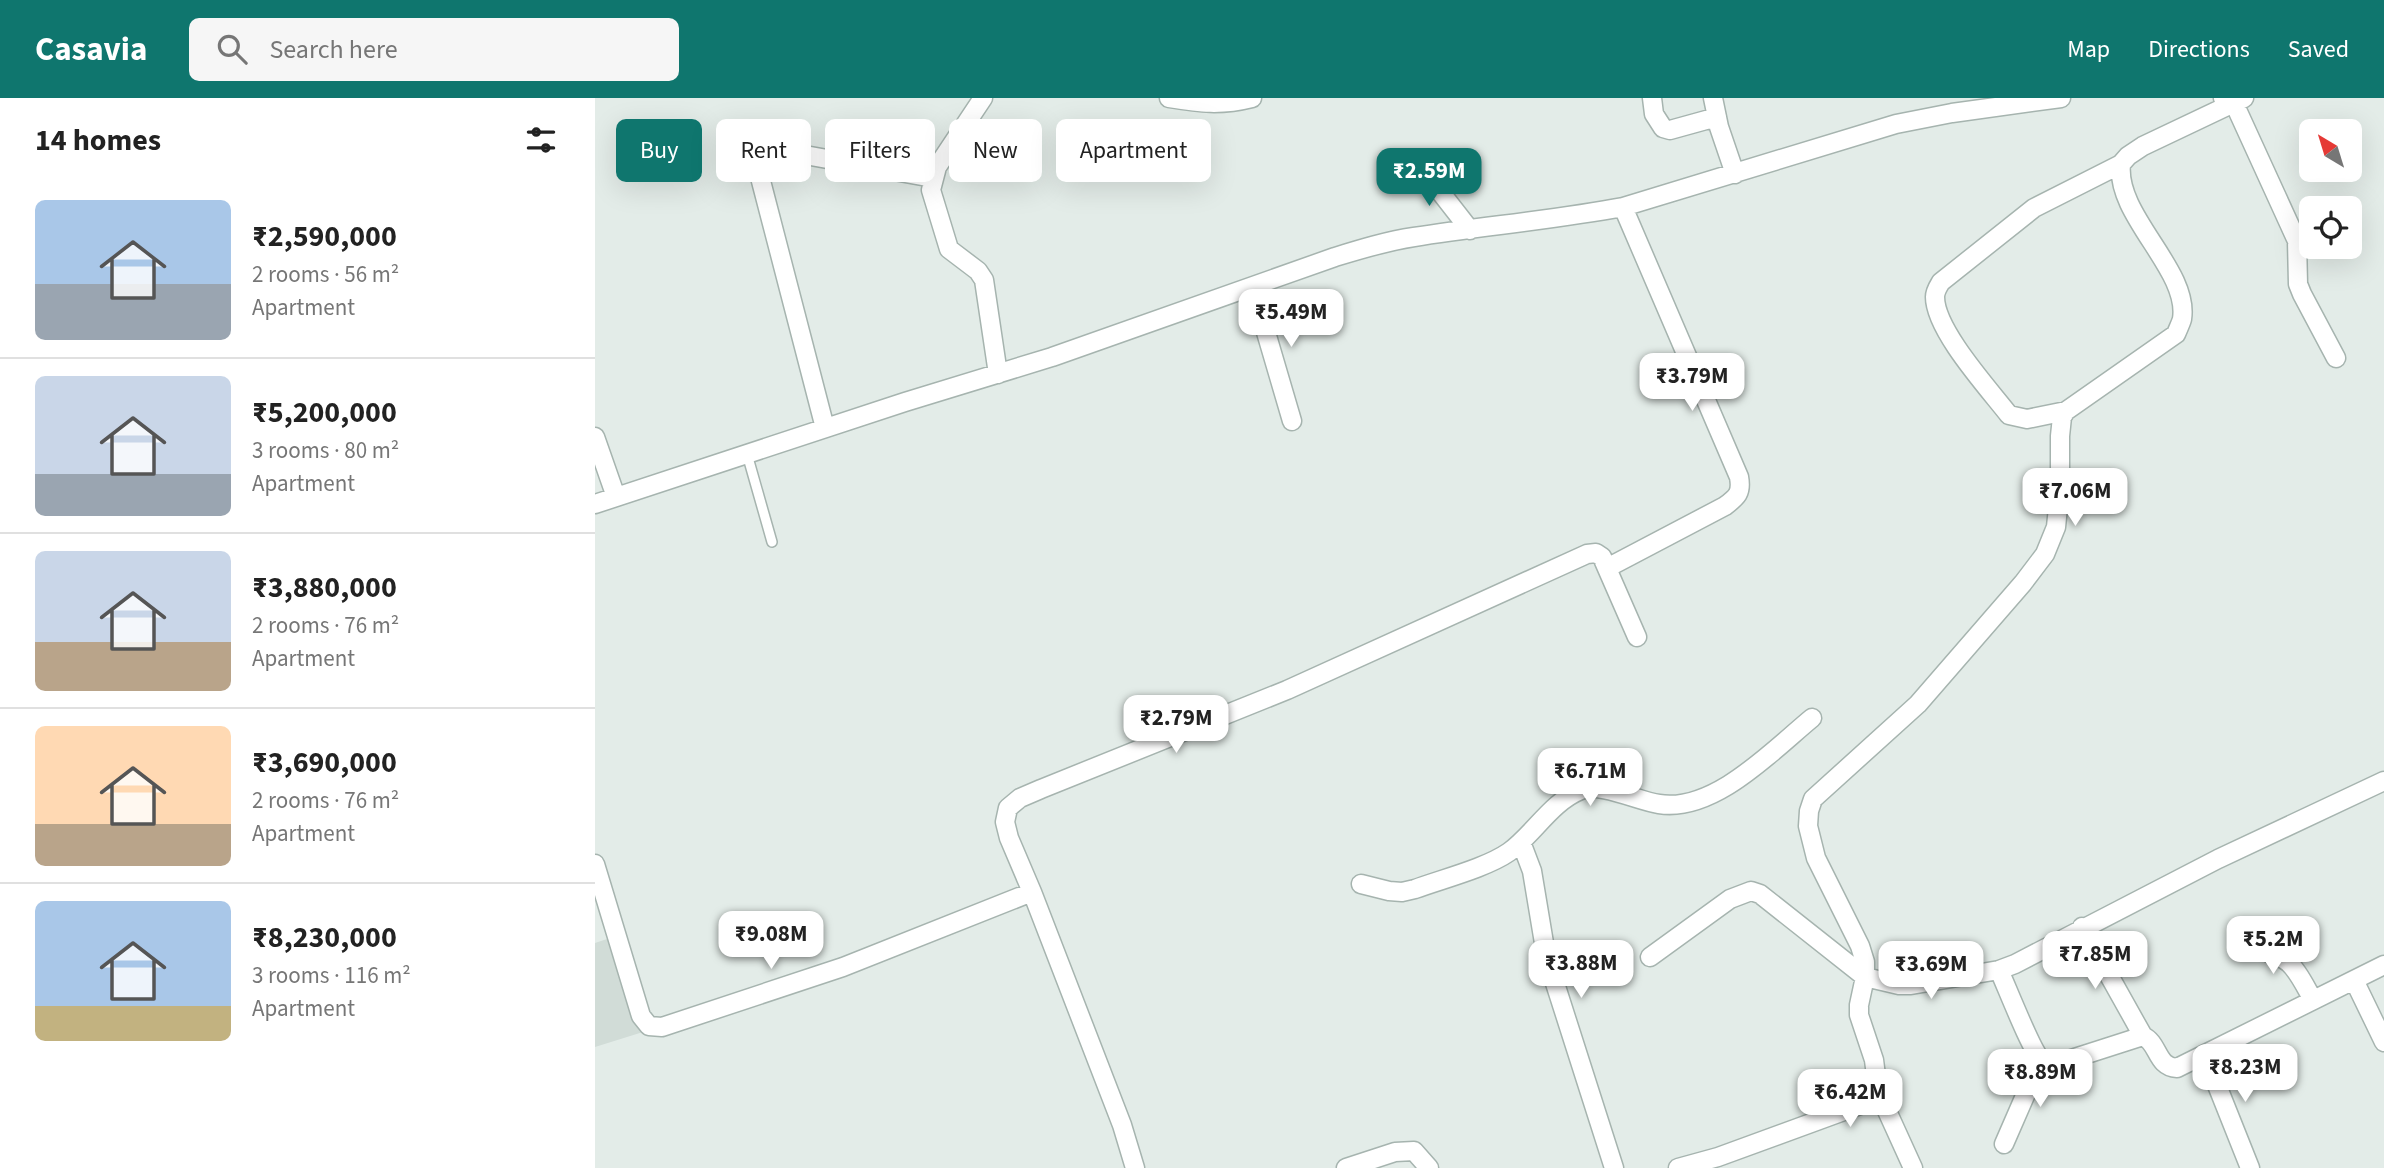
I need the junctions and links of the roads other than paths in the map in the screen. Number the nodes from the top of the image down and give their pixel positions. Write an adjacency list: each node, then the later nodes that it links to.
1 (983, 98): 12 (street)
2 (1169, 98): 3 (street)
3 (1251, 98)
4 (1652, 98): 8 (street)
5 (1713, 98): 8 (street)
6 (2061, 98): 13 (street)
7 (2234, 100): 11 (street); 18 (street)
8 (1717, 117): 13 (street)
9 (825, 159): 22 (street)
10 (1417, 162): 16 (street)
11 (2121, 164): 20 (street); 20 (street)
12 (935, 172)
13 (1735, 174): 15 (street)
14 (932, 182): 19 (street)
15 (1623, 206): 16 (street); 28 (street)
16 (1470, 230): 17 (street)
17 (1253, 288): 19 (street); 21 (street)
18 (2336, 358)
19 (999, 374): 22 (street)
20 (2066, 411): 41 (street)
21 (1292, 421)
22 (825, 428): 24 (street)
23 (595, 437): 25 (street)
24 (747, 454): 25 (street); 27 (lane)
25 (616, 497): 26 (street)
26 (595, 504)
27 (772, 542)
28 (1607, 568): 29 (street); 35 (street)
29 (1637, 637)
30 (1812, 718): 32 (street)
31 (2384, 781): 36 (street)
32 (1521, 842): 34 (street); 53 (street)
33 (595, 864): 35 (street)
34 (1361, 884)
35 (1033, 892): 50 (street)
36 (2082, 927): 40 (street); 44 (street)
37 (2257, 941): 43 (street)
38 (1650, 957): 41 (street)
39 (2384, 965): 42 (street)
40 (1999, 970): 41 (street); 47 (street)
41 (1865, 977): 48 (street)
42 (2354, 980): 43 (street); 45 (street)
43 (2313, 1000): 46 (street)
44 (2143, 1036): 46 (street); 47 (street)
45 (2384, 1042)
46 (2205, 1055): 56 (street)
47 (2041, 1059): 49 (street)
48 (1878, 1091): 54 (street); 55 (street)
49 (2004, 1144)
50 (1135, 1168)
51 (1346, 1168): 52 (street)
52 (1429, 1168)
53 (1614, 1168)
54 (1678, 1168)
55 (1913, 1168)
56 (2250, 1168)

